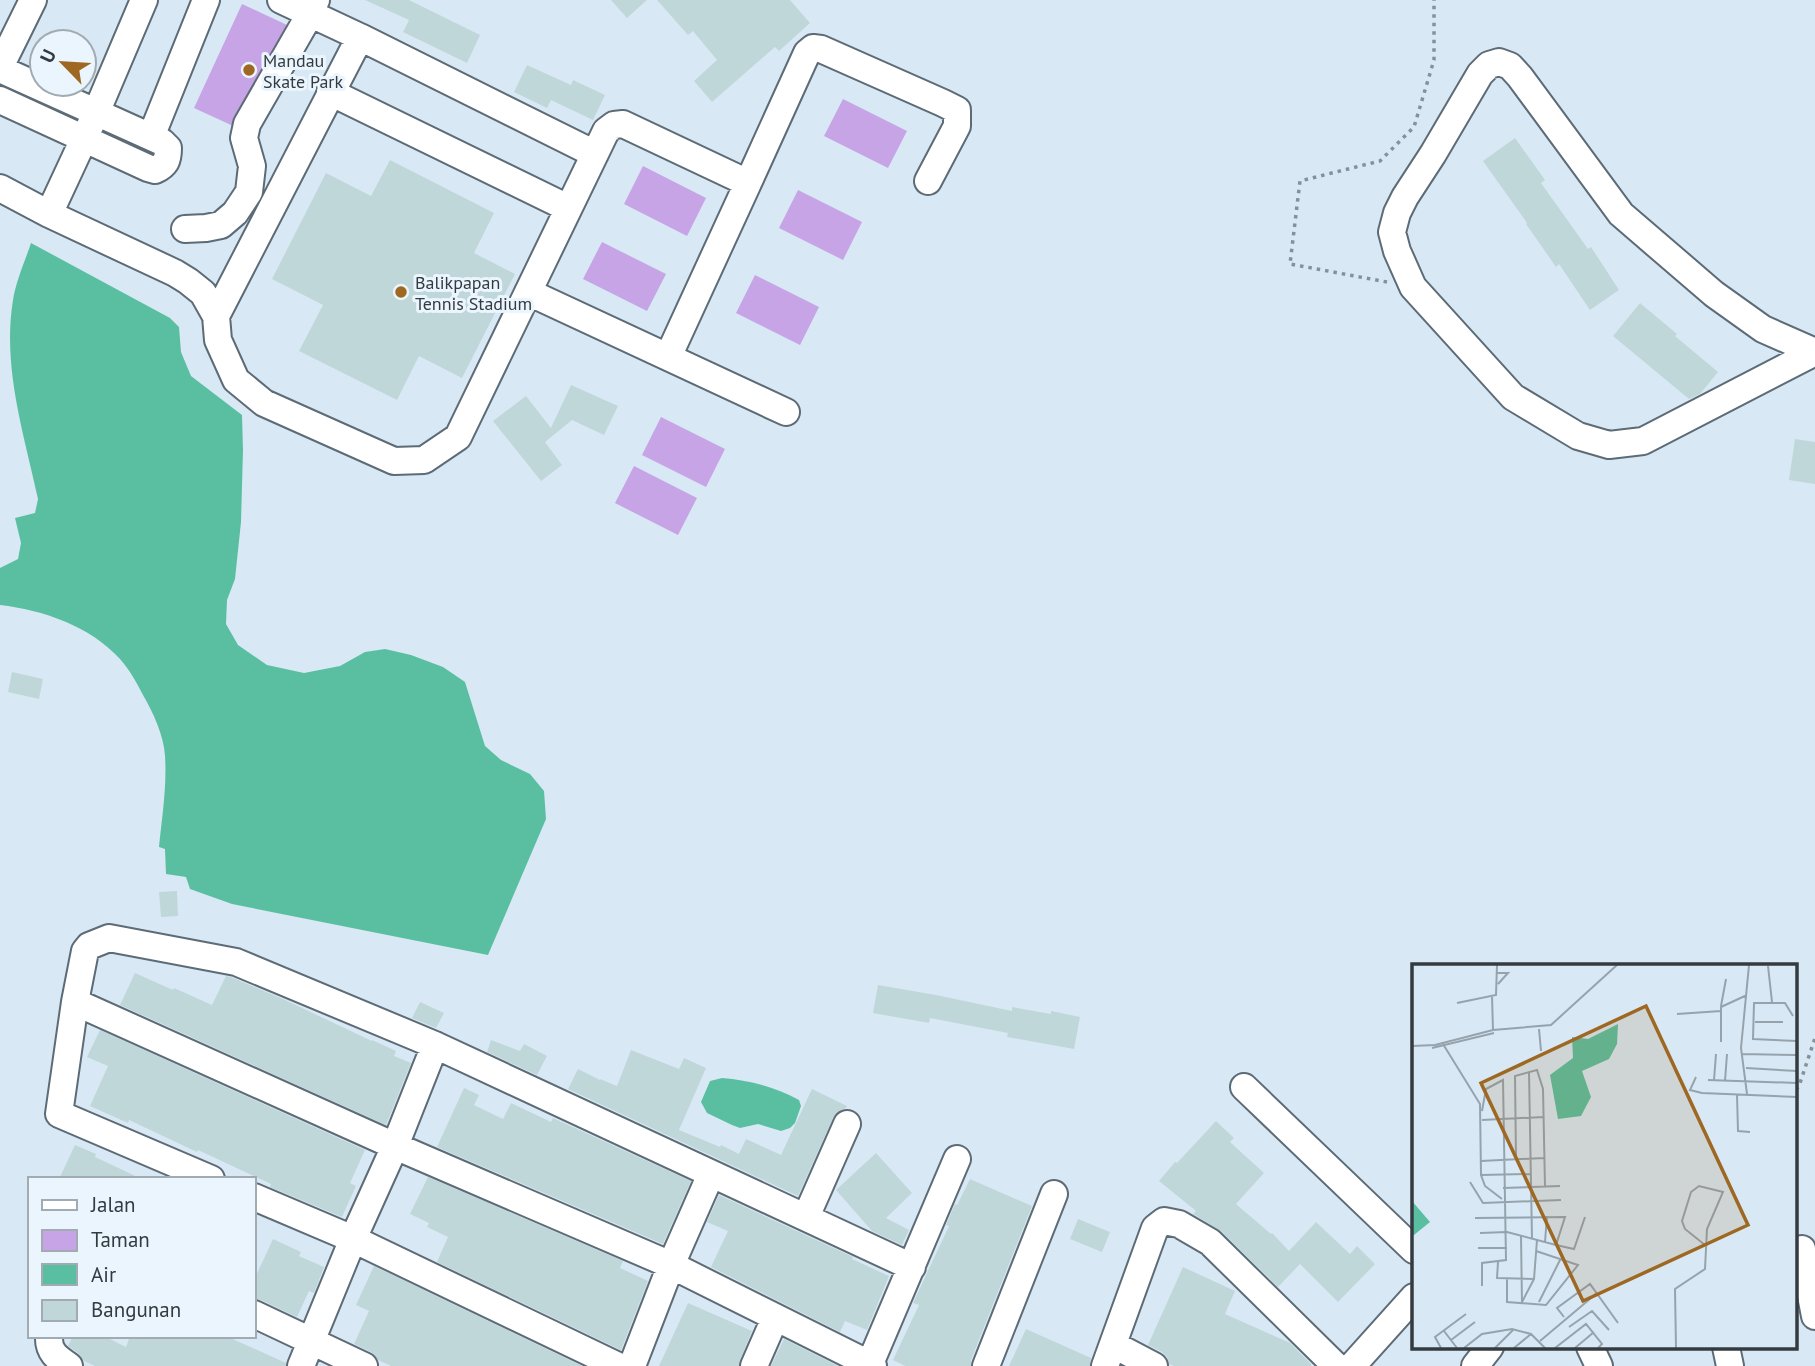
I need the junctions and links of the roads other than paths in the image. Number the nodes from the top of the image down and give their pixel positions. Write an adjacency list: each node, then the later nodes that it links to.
1 (33, 0): 7 (street)
2 (144, 0): 10 (street)
3 (206, 0): 11 (street)
4 (281, 0): 5 (street)
5 (313, 7): 6 (street); 19 (street)
6 (360, 37): 8 (street); 13 (street)
7 (0, 68): 10 (street)
8 (330, 92): 17 (street); 21 (street)
9 (0, 100): 12 (street)
10 (96, 113): 11 (street); 12 (street)
11 (151, 137): 12 (street)
12 (83, 138): 18 (street)
13 (595, 153): 15 (street); 17 (street)
14 (928, 181): 15 (street)
15 (748, 183): 23 (street)
16 (0, 188): 18 (street)
17 (568, 208): 20 (street)
18 (49, 214): 21 (street)
19 (185, 229)
20 (528, 292): 21 (street); 23 (street)
21 (216, 316)
22 (1815, 352): 22 (street)
23 (668, 357): 24 (street)
24 (786, 412)
25 (75, 1002): 26 (street); 29 (street); 32 (street)
26 (435, 1045): 29 (street); 31 (street)
27 (1244, 1087): 37 (street)
28 (847, 1124): 35 (street)
29 (395, 1146): 36 (street); 39 (street)
30 (957, 1159): 40 (street)
31 (711, 1174): 35 (street); 39 (street)
32 (206, 1177)
33 (1054, 1194): 56 (street)
34 (256, 1198): 36 (street)
35 (806, 1217): 40 (street)
36 (353, 1239): 48 (street); 52 (street)
37 (1412, 1248)
38 (1804, 1248): 43 (street)
39 (671, 1265): 44 (street); 53 (street)
40 (912, 1267): 55 (street)
41 (1412, 1299): 59 (street)
42 (256, 1316): 48 (street)
43 (1815, 1316)
44 (775, 1318): 54 (street); 55 (street)
45 (48, 1338): 50 (street)
46 (1590, 1348): 60 (street)
47 (1726, 1348): 61 (street)
48 (306, 1354): 51 (street)
49 (1110, 1355): 57 (street); 58 (street)
50 (69, 1366)
51 (364, 1366)
52 (618, 1366)
53 (632, 1366)
54 (754, 1366)
55 (870, 1366)
56 (986, 1366)
57 (1154, 1366)
58 (1336, 1366)
59 (1352, 1366)
60 (1599, 1366)
61 (1731, 1366)

